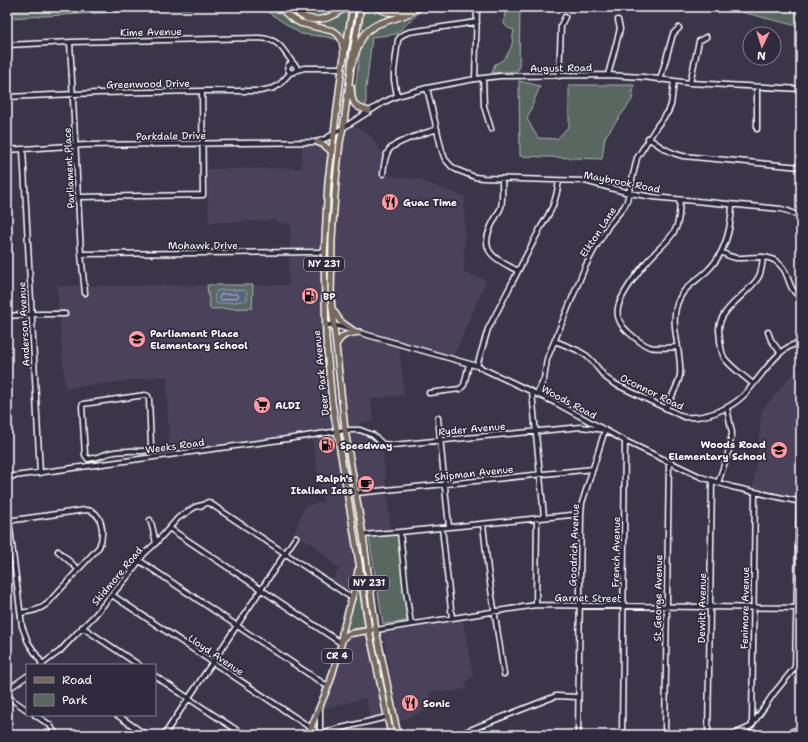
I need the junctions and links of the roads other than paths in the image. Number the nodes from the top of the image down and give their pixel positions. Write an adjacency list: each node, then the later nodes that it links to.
1 (279, 7): 17 (highway)
2 (294, 7): 3 (highway)
3 (345, 7)
4 (353, 7): 17 (main road, Deer Park Avenue / NY 231)
5 (361, 7): 18 (main road, Deer Park Avenue / NY 231)
6 (377, 7): 7 (highway)
7 (409, 7)
8 (418, 7): 18 (highway)
9 (477, 7): 12 (street)
10 (565, 17): 22 (street)
11 (618, 20): 21 (street)
12 (477, 22): 25 (street); 34 (street)
13 (679, 28): 26 (street)
14 (706, 37): 28 (street)
15 (70, 42): 16 (street, Kime Avenue); 19 (street, Kime Avenue); 33 (street, Parliament Place)
16 (7, 44)
17 (344, 57): 20 (main road, Deer Park Avenue / NY 231)
18 (352, 64): 23 (main road, Deer Park Avenue / NY 231)
19 (292, 68): 20 (street); 32 (street, Greenwood Drive)
20 (342, 68): 41 (main road, Deer Park Avenue / NY 231)
21 (608, 75): 22 (street, August Road); 26 (street, August Road)
22 (559, 76): 24 (street, August Road)
23 (350, 78): 36 (main road); 37 (main road, Deer Park Avenue / NY 231)
24 (483, 78): 25 (street, August Road); 40 (street)
25 (475, 80): 30 (street, August Road)
26 (660, 80): 27 (street, August Road)
27 (674, 81): 28 (street, August Road); 42 (street, Elkton Lane)
28 (690, 83): 29 (street, August Road)
29 (757, 87): 31 (street, August Road); 39 (street)
30 (427, 88): 34 (street, August Road); 38 (street, Maybrook Road)
31 (801, 90)
32 (202, 91): 33 (street, Greenwood Drive); 44 (street)
33 (72, 94): 35 (street, Greenwood Drive); 45 (street, Parliament Place)
34 (398, 96): 36 (street, August Road)
35 (7, 97)
36 (369, 111): 37 (street, August Road)
37 (343, 129): 41 (street, August Road); 65 (main road, Deer Park Avenue / NY 231)
38 (437, 129): 50 (street); 51 (street, Maybrook Road)
39 (756, 129)
40 (491, 130)
41 (333, 134): 43 (street, Parkdale Drive); 48 (main road, Deer Park Avenue / NY 231)
42 (648, 138): 49 (street); 53 (street, Elkton Lane)
43 (317, 142): 44 (street, Parkdale Drive); 48 (main road)
44 (203, 143): 45 (street, Parkdale Drive); 54 (street)
45 (76, 146): 46 (street, Parkdale Drive); 54 (street, Parliament Place)
46 (23, 149): 47 (street, Parkdale Drive); 67 (street, Anderson Avenue)
47 (7, 150)
48 (331, 151): 58 (main road, Deer Park Avenue / NY 231)
49 (801, 167)
50 (383, 174)
51 (502, 179): 52 (street, Maybrook Road); 62 (street)
52 (559, 181): 53 (street, Maybrook Road); 62 (street)
53 (629, 193): 55 (street, Maybrook Road); 73 (street, Elkton Lane)
54 (79, 197): 60 (street, Parliament Place)
55 (680, 200): 56 (street, Maybrook Road); 76 (street)
56 (732, 205): 57 (street, Maybrook Road); 59 (street)
57 (801, 217)
58 (324, 252): 60 (street, Mohawk Drive); 69 (main road, Deer Park Avenue / NY 231)
59 (721, 252): 61 (street); 76 (street)
60 (82, 254): 63 (street, Parliament Place)
61 (764, 257): 64 (street); 80 (street)
62 (518, 271): 79 (street)
63 (85, 294)
64 (801, 297)
65 (332, 308): 70 (main road, Deer Park Avenue / NY 231); 71 (main road)
66 (65, 314): 67 (street)
67 (32, 315): 68 (street); 99 (street, Anderson Avenue)
68 (7, 316)
69 (325, 325): 70 (street, Woods Road); 89 (main road, Deer Park Avenue / NY 231)
70 (334, 325): 71 (street, Woods Road); 75 (main road, Deer Park Avenue / NY 231)
71 (356, 332): 75 (main road); 78 (street, Woods Road)
72 (768, 332): 77 (street)
73 (555, 341): 83 (street, Elkton Lane); 84 (street, Oconnor Road)
74 (801, 343): 77 (street, Oconnor Road)
75 (336, 346): 87 (main road, Deer Park Avenue / NY 231)
76 (677, 347): 84 (street)
77 (780, 352): 80 (street, Oconnor Road)
78 (469, 364): 79 (street, Woods Road); 82 (street)
79 (477, 366): 81 (street, Woods Road)
80 (753, 384): 85 (street, Oconnor Road)
81 (532, 392): 83 (street, Woods Road); 90 (street)
82 (429, 393)
83 (537, 394): 88 (street, Woods Road)
84 (666, 408): 85 (street, Oconnor Road)
85 (726, 408): 103 (street)
86 (438, 418): 91 (street)
87 (344, 430): 89 (street, Weeks Road); 91 (street, Ryder Avenue); 106 (main road, Deer Park Avenue / NY 231)
88 (605, 430): 90 (street, Ryder Avenue); 92 (street, Woods Road); 98 (street, Goodrich Avenue)
89 (336, 431): 95 (street, Weeks Road); 124 (main road, Deer Park Avenue / NY 231)
90 (535, 431): 91 (street, Ryder Avenue); 100 (street)
91 (441, 440): 104 (street)
92 (625, 441): 97 (street, Woods Road); 131 (street, French Avenue)
93 (124, 451): 94 (street); 94 (street); 95 (street)
94 (114, 453): 96 (street)
95 (125, 461): 96 (street, Weeks Road)
96 (115, 462): 99 (street, Weeks Road)
97 (669, 462): 102 (street, Woods Road); 132 (street, St George Avenue)
98 (593, 469): 100 (street, Shipman Avenue); 108 (street, Goodrich Avenue)
99 (40, 473): 101 (street, Weeks Road)
100 (540, 474): 104 (street, Shipman Avenue); 109 (street)
101 (7, 477)
102 (712, 481): 103 (street, Woods Road); 133 (street, Dewitt Avenue)
103 (718, 483): 105 (street, Woods Road)
104 (445, 484): 106 (street, Shipman Avenue); 114 (street)
105 (755, 492): 107 (street, Woods Road); 134 (street, Fenimore Avenue)
106 (356, 493): 118 (main road, Deer Park Avenue / NY 231)
107 (800, 502): 135 (street)
108 (581, 514): 109 (street); 130 (street, Goodrich Avenue)
109 (544, 517): 110 (street)
110 (537, 518): 113 (street); 129 (street)
111 (8, 520): 125 (street); 137 (street)
112 (150, 520): 120 (street)
113 (483, 524): 114 (street); 136 (street)
114 (450, 527): 116 (street)
115 (169, 528): 120 (street, Skidmore Road); 122 (street, Skidmore Road); 126 (street)
116 (442, 528): 117 (street); 138 (street)
117 (400, 532): 118 (street); 139 (street)
118 (363, 535): 143 (main road, Deer Park Avenue / NY 231)
119 (296, 537): 122 (street)
120 (156, 543): 123 (street, Skidmore Road)
121 (58, 551): 125 (street)
122 (285, 554): 126 (street); 128 (street)
123 (140, 561): 127 (street, Skidmore Road); 140 (street)
124 (359, 563): 128 (main road); 142 (main road, Deer Park Avenue / NY 231)
125 (78, 569): 137 (street)
126 (261, 590): 140 (street); 144 (street)
127 (112, 595): 141 (street, Skidmore Road); 146 (street, Lloyd Avenue)
128 (352, 598): 144 (main road)
129 (536, 605): 130 (street, Garnet Street); 136 (street, Garnet Street)
130 (580, 606): 131 (street, Garnet Street); 157 (street, Goodrich Avenue)
131 (623, 607): 132 (street, Garnet Street); 181 (street, French Avenue)
132 (666, 607): 133 (street, Garnet Street); 182 (street, St George Avenue)
133 (710, 607): 134 (street, Garnet Street); 183 (street, Dewitt Avenue)
134 (753, 608): 135 (street, Garnet Street); 164 (street, Fenimore Avenue)
135 (799, 608): 150 (street)
136 (494, 611): 138 (street, Garnet Street); 151 (street)
137 (21, 613): 147 (street)
138 (452, 618): 139 (street, Garnet Street)
139 (411, 624): 143 (street, Garnet Street)
140 (236, 626): 146 (street); 154 (street)
141 (82, 627): 148 (street, Skidmore Road); 149 (street)
142 (368, 630): 143 (main road, CR 4); 144 (main road, CR 4); 163 (main road, Deer Park Avenue / NY 231)
143 (376, 630): 178 (main road, Deer Park Avenue / NY 231)
144 (341, 643): 154 (main road, CR 4)
145 (801, 660): 150 (street)
146 (212, 662): 158 (street); 166 (street, Lloyd Avenue)
147 (41, 664)
148 (43, 664)
149 (138, 664)
150 (795, 666): 164 (street)
151 (504, 674)
152 (26, 677): 155 (street)
153 (156, 677): 158 (street)
154 (328, 686): 159 (main road, CR 4)
155 (7, 690)
156 (7, 696): 160 (street)
157 (578, 697): 179 (street); 180 (street, Goodrich Avenue)
158 (189, 698): 172 (street); 173 (street)
159 (320, 707): 165 (street); 166 (main road, CR 4)
160 (26, 709)
161 (36, 716): 169 (street)
162 (118, 716): 171 (street)
163 (386, 717): 168 (street); 177 (main road, Deer Park Avenue / NY 231)
164 (752, 725): 170 (street)
165 (320, 726): 168 (street); 176 (street)
166 (311, 728): 174 (main road, CR 4); 175 (street)
167 (801, 728): 185 (street)
168 (333, 730): 176 (street)
169 (55, 733)
170 (744, 733): 184 (street)
171 (146, 735)
172 (164, 735)
173 (244, 735)
174 (308, 735)
175 (316, 735)
176 (320, 735)
177 (391, 735)
178 (398, 735)
179 (457, 735)
180 (578, 735)
181 (622, 735)
182 (665, 735)
183 (708, 735)
184 (732, 735)
185 (783, 735)

